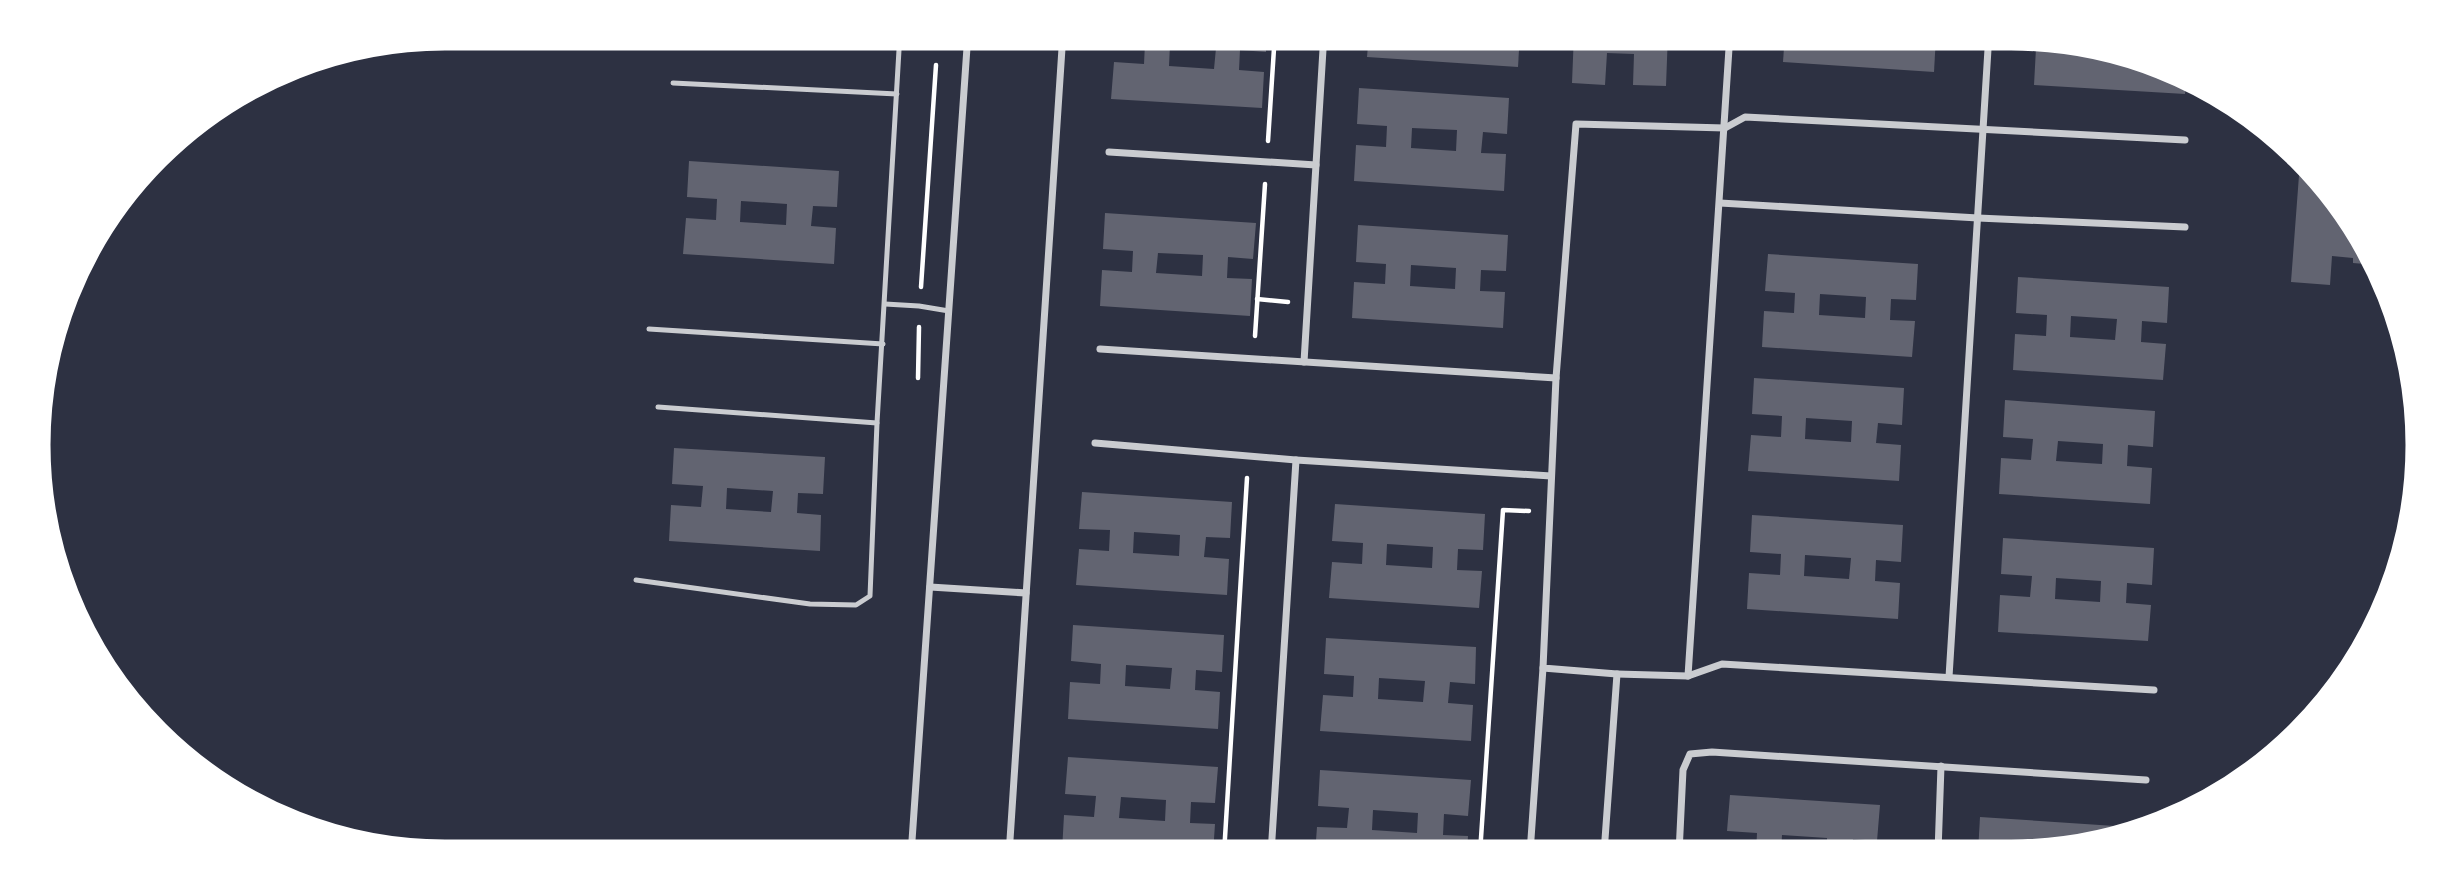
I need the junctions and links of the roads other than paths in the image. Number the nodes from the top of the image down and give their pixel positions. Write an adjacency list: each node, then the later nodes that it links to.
1 (899, 46): 8 (lane)
2 (967, 46): 18 (street)
3 (1062, 46): 31 (street)
4 (1323, 46): 13 (street)
5 (1729, 46): 9 (street)
6 (1988, 46): 10 (street)
7 (673, 83): 8 (lane)
8 (897, 94): 17 (lane)
9 (1725, 128): 10 (street); 14 (street); 23 (street)
10 (1984, 130): 11 (street); 15 (street)
11 (2185, 140)
12 (1108, 152): 13 (street)
13 (1316, 165): 22 (street)
14 (1720, 203): 15 (street); 34 (street)
15 (1978, 218): 16 (street); 35 (street)
16 (2185, 227)
17 (885, 304): 18 (lane); 20 (lane)
18 (949, 311): 30 (street)
19 (649, 329): 20 (lane)
20 (883, 344): 25 (lane)
21 (1100, 349): 22 (street)
22 (1304, 362): 23 (street)
23 (1556, 378): 28 (street)
24 (658, 407): 25 (lane)
25 (877, 424): 29 (lane)
26 (1095, 443): 27 (street)
27 (1296, 460): 28 (street); 41 (street)
28 (1551, 476): 32 (street)
29 (636, 580)
30 (930, 587): 31 (street); 39 (street)
31 (1026, 593): 40 (street)
32 (1543, 668): 33 (street); 42 (street)
33 (1617, 674): 34 (street); 43 (street)
34 (1688, 676): 35 (street)
35 (1949, 677): 36 (street)
36 (2154, 690)
37 (1941, 766): 38 (street); 44 (street); 45 (street)
38 (2146, 780)
39 (912, 844)
40 (1010, 844)
41 (1272, 844)
42 (1531, 844)
43 (1605, 844)
44 (1679, 844)
45 (1938, 844)

